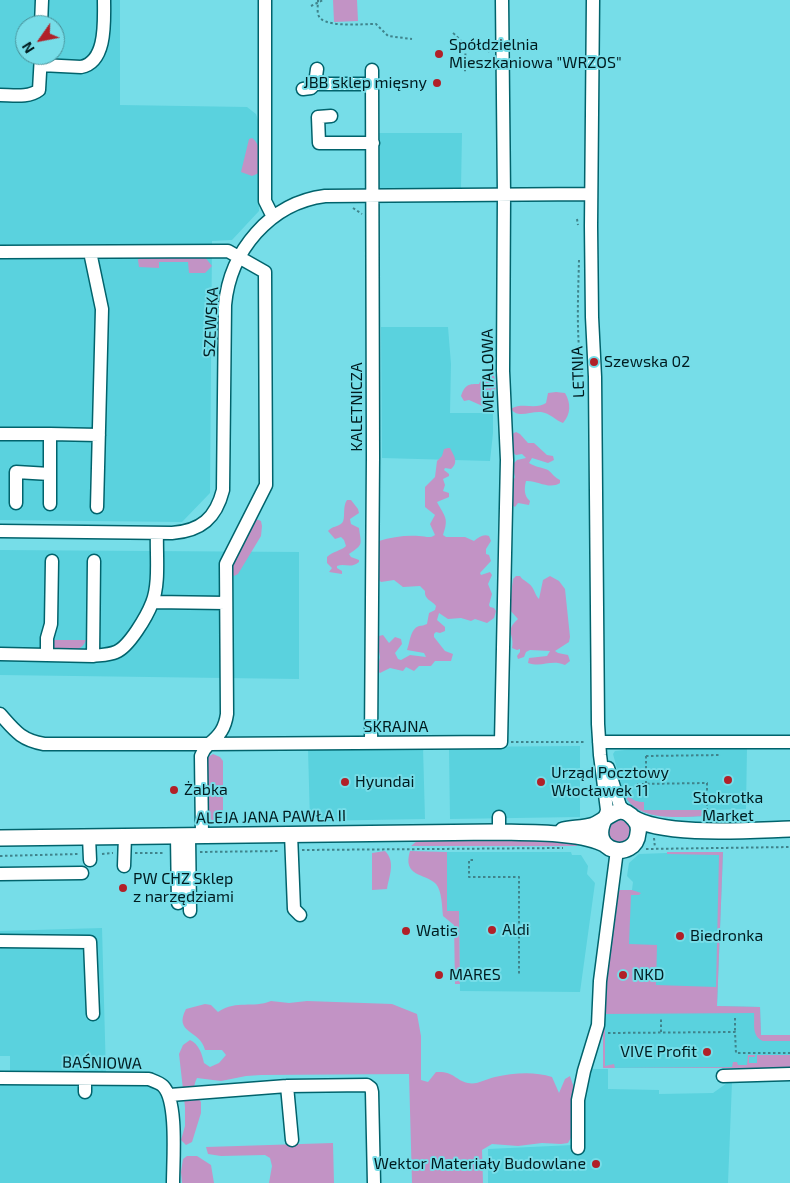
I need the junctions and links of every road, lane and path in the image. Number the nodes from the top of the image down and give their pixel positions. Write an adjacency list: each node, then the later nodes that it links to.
1 (42, 0): 9 (street)
2 (104, 0): 14 (street)
3 (265, 0): 28 (street)
4 (323, 0): 7 (path)
5 (502, 0): 13 (street, METALOWA)
6 (593, 0): 23 (street, LETNIA)
7 (318, 1): 8 (path); 11 (path)
8 (311, 6)
9 (41, 15)
10 (453, 33): 12 (path)
11 (412, 39)
12 (465, 46): 13 (path); 18 (path)
13 (503, 54): 24 (street, METALOWA)
14 (65, 64)
15 (41, 65): 20 (street)
16 (317, 68): 19 (street)
17 (372, 70): 19 (street, KALETNICZA)
18 (465, 72)
19 (372, 84): 22 (street, KALETNICZA)
20 (0, 95)
21 (331, 116): 22 (street)
22 (373, 144): 25 (street, KALETNICZA)
23 (591, 194): 24 (street, SZEWSKA); 51 (street, LETNIA)
24 (504, 195): 25 (street, SZEWSKA); 49 (street, METALOWA)
25 (372, 196): 27 (street, KALETNICZA); 28 (street, SZEWSKA)
26 (350, 207): 27 (path)
27 (372, 215): 54 (street, KALETNICZA)
28 (273, 217): 31 (street, SZEWSKA)
29 (0, 252): 30 (street)
30 (90, 252): 31 (street); 34 (street)
31 (240, 256): 40 (street, SZEWSKA); 44 (street)
32 (0, 434): 33 (street)
33 (50, 434): 34 (street); 35 (street)
34 (99, 435): 38 (street)
35 (50, 474): 36 (street); 37 (street)
36 (16, 503)
37 (50, 504)
38 (97, 507)
39 (0, 531): 40 (street, SZEWSKA)
40 (157, 533): 43 (street)
41 (52, 561): 46 (street)
42 (94, 561): 47 (street)
43 (153, 602): 44 (street); 47 (street)
44 (226, 603): 55 (street)
45 (0, 654): 46 (street)
46 (47, 655): 47 (street)
47 (93, 656)
48 (0, 714): 55 (street, SKRAJNA)
49 (501, 742): 50 (path); 54 (street, SKRAJNA)
50 (584, 742)
51 (599, 742): 52 (street); 60 (street, LETNIA); 61 (street, LETNIA)
52 (646, 742): 53 (street); 57 (path)
53 (790, 742)
54 (371, 743): 55 (street, SKRAJNA)
55 (209, 744): 68 (street)
56 (721, 755): 57 (path)
57 (646, 756): 59 (path)
58 (637, 784): 59 (path)
59 (646, 784): 62 (path)
60 (629, 815): 61 (main road); 64 (main road); 71 (main road)
61 (605, 818): 66 (main road, ALEJA JANA PAWŁA II); 73 (main road)
62 (707, 818)
63 (790, 829): 64 (main road)
64 (684, 830): 71 (main road)
65 (288, 834): 66 (main road, ALEJA JANA PAWŁA II); 68 (main road, ALEJA JANA PAWŁA II); 80 (street); 83 (street)
66 (542, 834): 73 (main road, ALEJA JANA PAWŁA II)
67 (125, 836): 68 (main road, ALEJA JANA PAWŁA II); 69 (main road, ALEJA JANA PAWŁA II); 77 (street)
68 (189, 836): 81 (street); 82 (street)
69 (89, 837): 70 (main road, ALEJA JANA PAWŁA II); 75 (street)
70 (0, 838)
71 (634, 844): 73 (main road)
72 (790, 847): 74 (path)
73 (612, 848): 101 (street)
74 (689, 849)
75 (90, 860)
76 (473, 860): 85 (path)
77 (124, 866)
78 (0, 874): 79 (street)
79 (82, 874)
80 (285, 886)
81 (178, 903)
82 (190, 911)
83 (300, 915)
84 (0, 941): 86 (street)
85 (519, 975)
86 (93, 1014)
87 (661, 1018): 89 (path)
88 (735, 1018): 90 (path)
89 (661, 1032): 90 (path); 91 (path)
90 (736, 1032): 92 (path)
91 (608, 1033)
92 (790, 1052)
93 (790, 1074): 94 (street)
94 (723, 1076)
95 (0, 1078): 96 (street, BAŚNIOWA)
96 (85, 1079): 98 (street); 99 (street, BAŚNIOWA)
97 (287, 1086): 99 (street); 100 (street); 103 (street)
98 (86, 1092)
99 (170, 1095): 102 (street)
100 (292, 1140)
101 (578, 1148)
102 (173, 1183)
103 (374, 1183)

